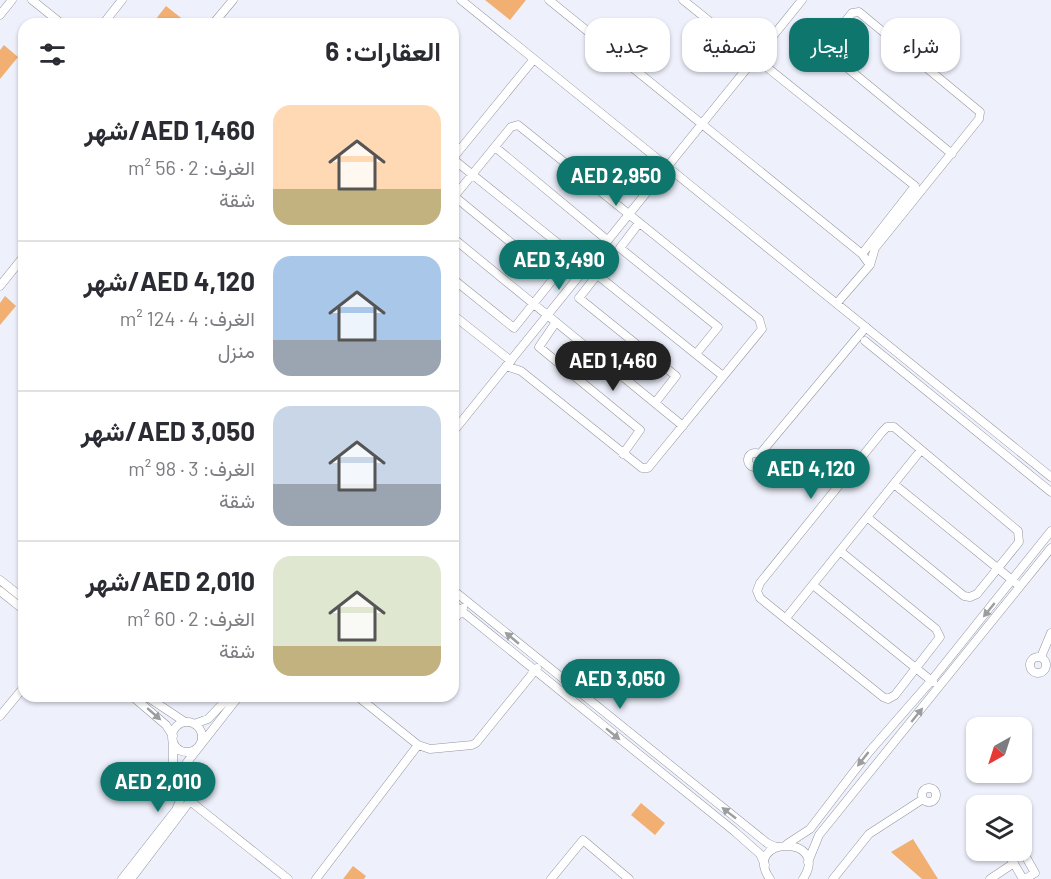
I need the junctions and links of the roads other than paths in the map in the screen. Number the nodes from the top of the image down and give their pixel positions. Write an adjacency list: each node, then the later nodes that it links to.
1 (32, 0): 10 (street)
2 (122, 0): 11 (street)
3 (232, 0): 12 (street)
4 (462, 0): 15 (street)
5 (549, 0): 18 (street)
6 (683, 0): 13 (street)
7 (802, 0): 14 (street)
8 (7, 2): 9 (street)
9 (0, 15)
10 (54, 18)
11 (108, 18)
12 (218, 18)
13 (705, 18)
14 (777, 31)
15 (534, 58): 20 (street); 23 (street)
16 (744, 72): 18 (street)
17 (772, 72): 25 (street)
18 (701, 124): 23 (street); 33 (street)
19 (495, 147): 24 (street); 29 (street); 31 (street)
20 (459, 152)
21 (951, 154): 21 (street); 26 (street)
22 (459, 164): 24 (street)
23 (667, 166): 29 (street); 41 (street)
24 (472, 175): 27 (street); 35 (street)
25 (915, 186): 26 (street); 33 (street)
26 (925, 186): 36 (street)
27 (459, 191)
28 (459, 201): 40 (street)
29 (627, 213): 30 (street); 31 (street)
30 (639, 223): 47 (street); 49 (street)
31 (606, 239): 35 (street)
32 (459, 243): 40 (street)
33 (862, 254): 36 (street)
34 (18, 264): 39 (street)
35 (586, 266): 37 (street); 42 (street)
36 (870, 266): 41 (street)
37 (597, 275): 47 (street); 50 (street)
38 (459, 284): 40 (street)
39 (0, 286)
40 (533, 303): 42 (street)
41 (837, 303): 45 (street)
42 (547, 315): 44 (street); 48 (street)
43 (459, 320): 48 (street)
44 (556, 322): 50 (street); 54 (street)
45 (866, 327): 55 (street); 56 (street)
46 (865, 341): 58 (street)
47 (696, 354): 49 (street)
48 (510, 362): 51 (street); 54 (street)
49 (723, 376): 52 (street)
50 (655, 403): 52 (street)
51 (459, 425)
52 (683, 426): 54 (street)
53 (921, 450): 57 (street); 63 (street); 75 (street)
54 (624, 454)
55 (760, 454)
56 (1051, 477)
57 (894, 484): 59 (street); 63 (street)
58 (1051, 492)
59 (867, 518): 62 (street); 63 (street)
60 (1051, 531): 65 (street)
61 (1051, 548): 67 (street)
62 (840, 551): 66 (street); 79 (street)
63 (998, 568): 65 (street)
64 (0, 580): 69 (street)
65 (1013, 580): 67 (street); 81 (street, one-way to 81)
66 (813, 585): 75 (street); 79 (street)
67 (1020, 586): 82 (street)
68 (0, 591): 72 (street)
69 (18, 594)
70 (459, 595): 71 (street)
71 (468, 602): 73 (street); 78 (street, one-way to 71)
72 (18, 605)
73 (461, 611): 74 (street); 80 (street)
74 (459, 614)
75 (786, 618): 79 (street)
76 (1051, 633): 77 (street)
77 (1041, 657)
78 (542, 662): 80 (street); 98 (street, one-way to 78)
79 (916, 669): 81 (street)
80 (535, 671): 94 (street); 102 (street, one-way to 102)
81 (931, 681): 82 (street); 97 (street, one-way to 97)
82 (939, 687): 100 (street, one-way to 82)
83 (18, 694): 89 (street)
84 (139, 702): 92 (street, one-way to 92)
85 (155, 702): 90 (street)
86 (224, 702): 91 (street)
87 (234, 702): 93 (street)
88 (364, 702): 94 (street)
89 (0, 716)
90 (184, 722): 91 (street); 92 (street)
91 (194, 724): 93 (street)
92 (173, 738): 93 (street); 104 (street)
93 (199, 746): 96 (street)
94 (418, 746): 107 (street)
95 (923, 799): 112 (street)
96 (190, 801): 105 (street); 106 (street)
97 (787, 844): 98 (street); 100 (street)
98 (776, 847): 102 (street)
99 (1028, 861): 114 (street)
100 (808, 862): 103 (street)
101 (1014, 863): 113 (street); 114 (street)
102 (765, 867): 110 (street); 111 (street)
103 (808, 876)
104 (122, 879)
105 (131, 879)
106 (288, 879)
107 (316, 879)
108 (551, 879): 109 (street)
109 (629, 879)
110 (763, 879)
111 (770, 879)
112 (833, 879)
113 (990, 879)
114 (1024, 879)

